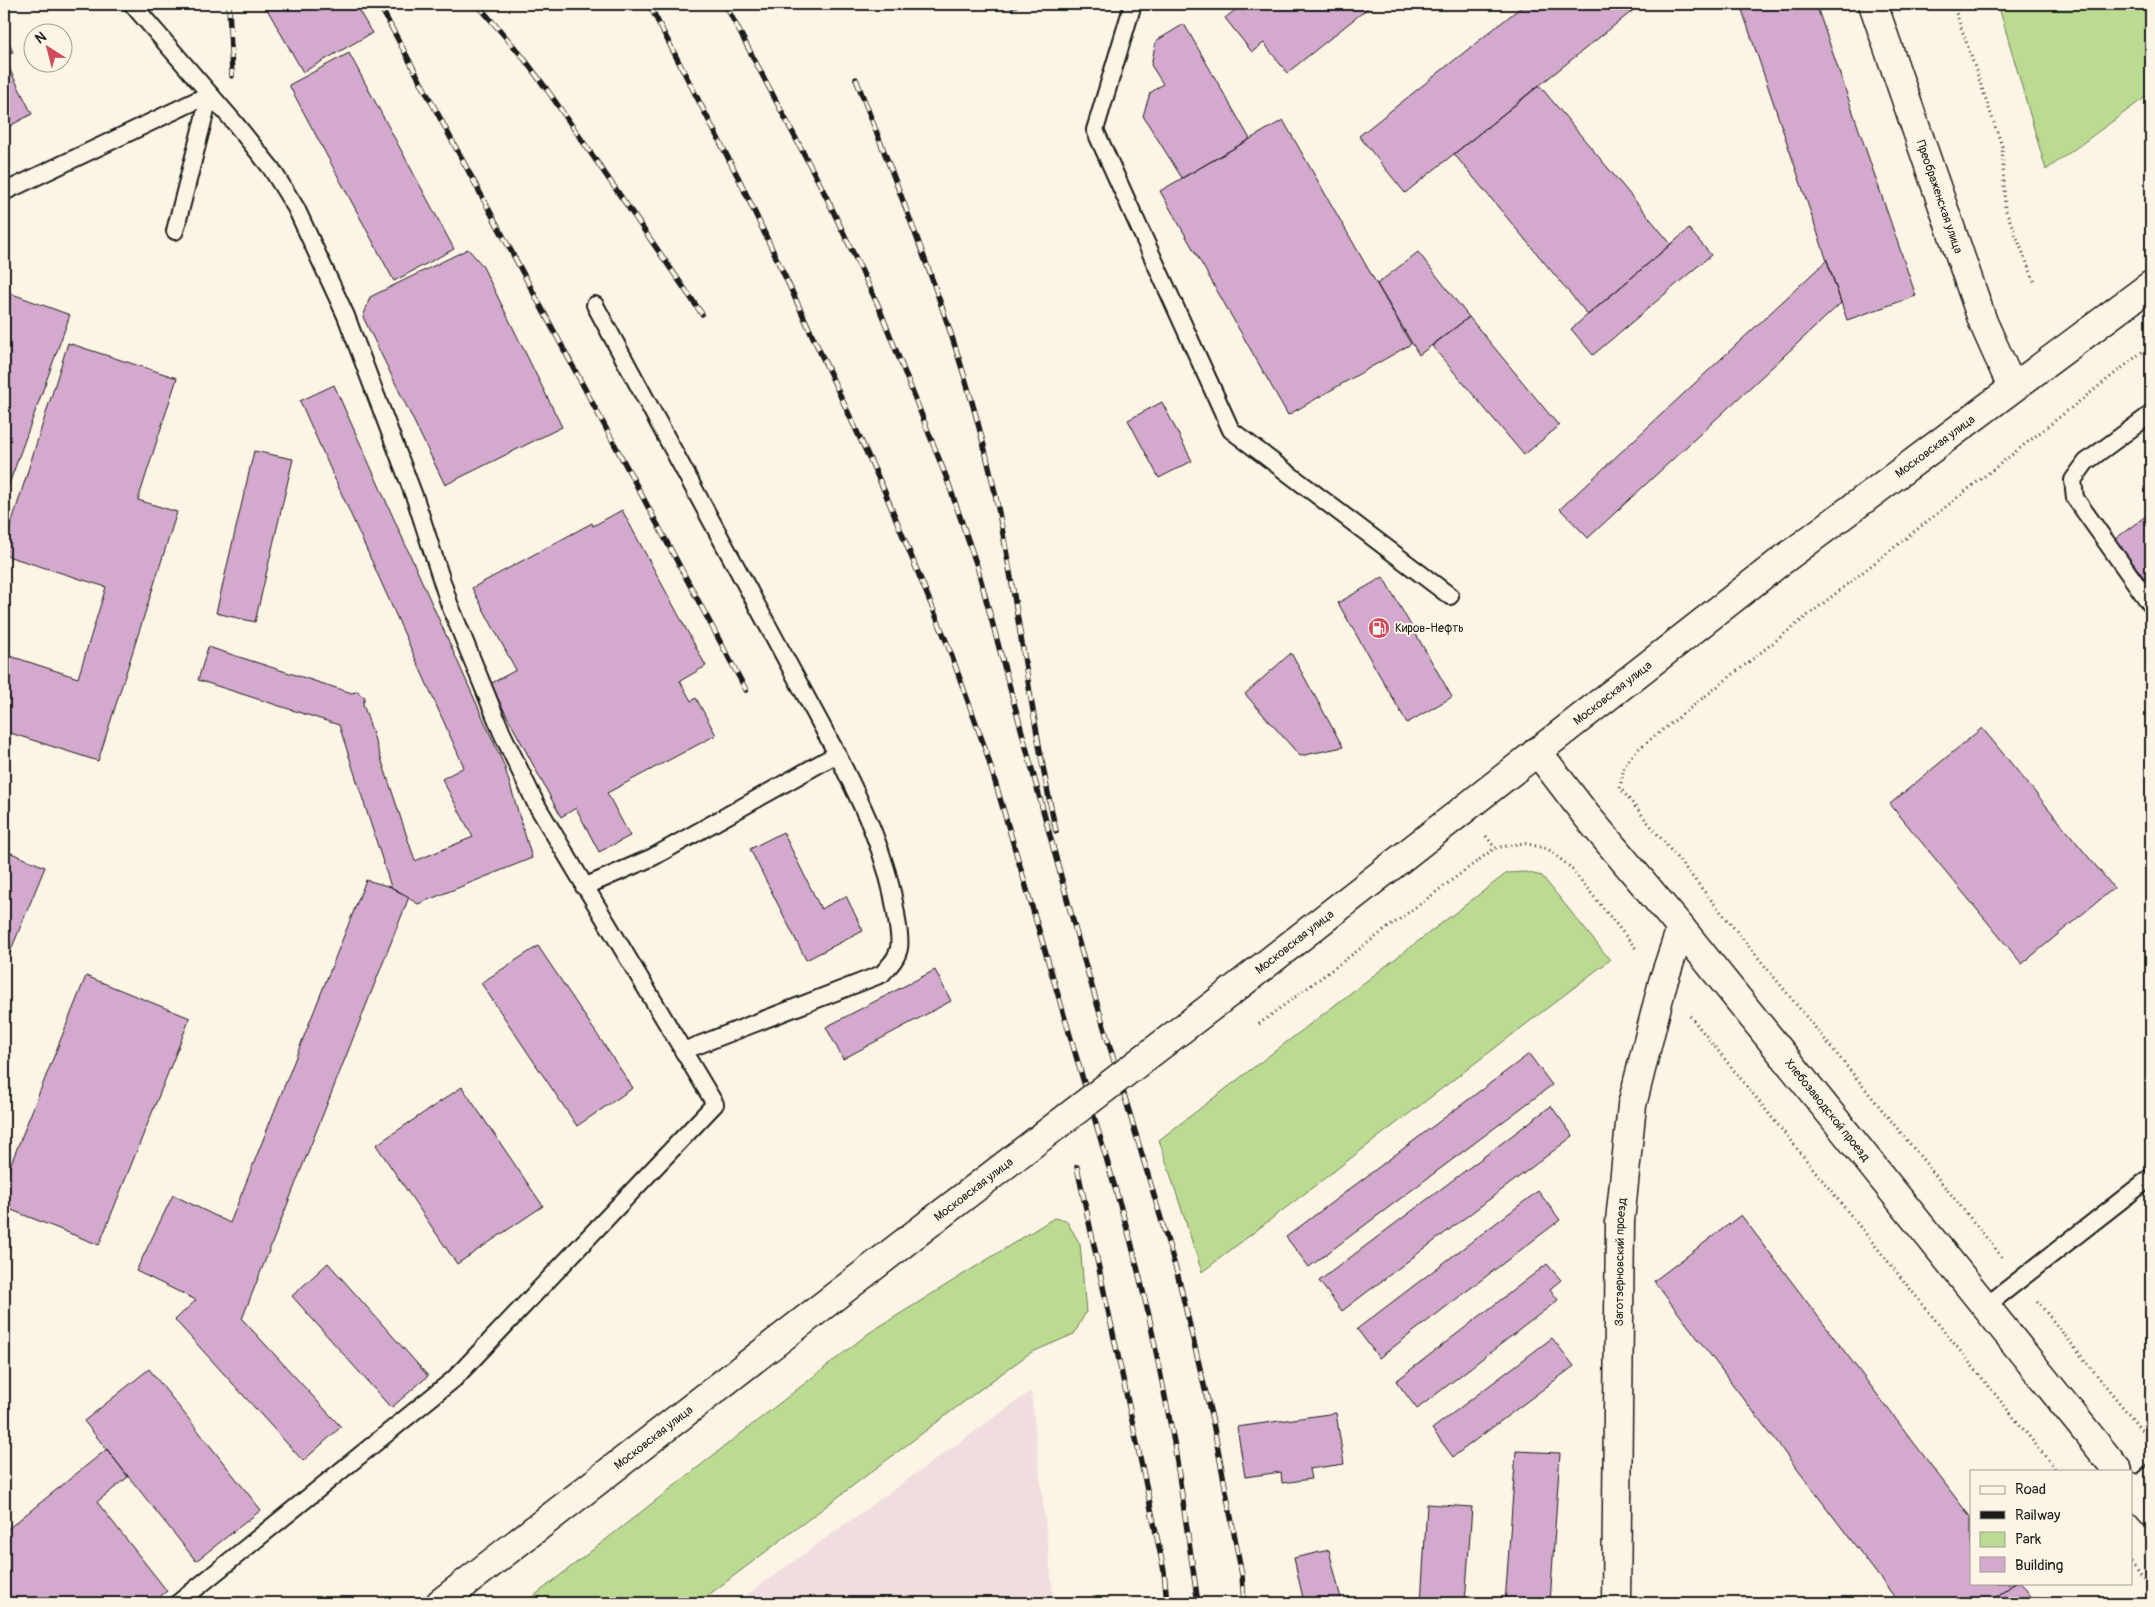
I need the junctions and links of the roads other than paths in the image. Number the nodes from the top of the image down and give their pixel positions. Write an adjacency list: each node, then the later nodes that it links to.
1 (132, 4): 4 (lane)
2 (1133, 4): 11 (lane)
3 (1873, 4): 9 (main road, Преображенская улица)
4 (210, 94): 5 (lane); 6 (lane); 15 (lane)
5 (4, 192)
6 (175, 231)
7 (2151, 285): 9 (main road, Московская улица)
8 (594, 305): 14 (lane)
9 (2012, 387): 13 (main road, Московская улица)
10 (2151, 414): 12 (lane)
11 (1450, 596)
12 (2151, 605)
13 (1537, 751): 16 (main road, Хлебозаводской проезд); 24 (main road, Московская улица, bridge)
14 (837, 754): 15 (lane); 17 (lane)
15 (584, 887): 17 (lane)
16 (1681, 928): 19 (main road, Хлебозаводской проезд); 25 (main road, Заготзерновский проезд)
17 (683, 1051): 23 (lane)
18 (2151, 1177): 19 (lane)
19 (1986, 1306): 20 (main road, Хлебозаводской проезд)
20 (2125, 1470)
21 (2133, 1480): 22 (main road, Хлебозаводской проезд)
22 (2151, 1512)
23 (178, 1603)
24 (440, 1603)
25 (1616, 1603)

